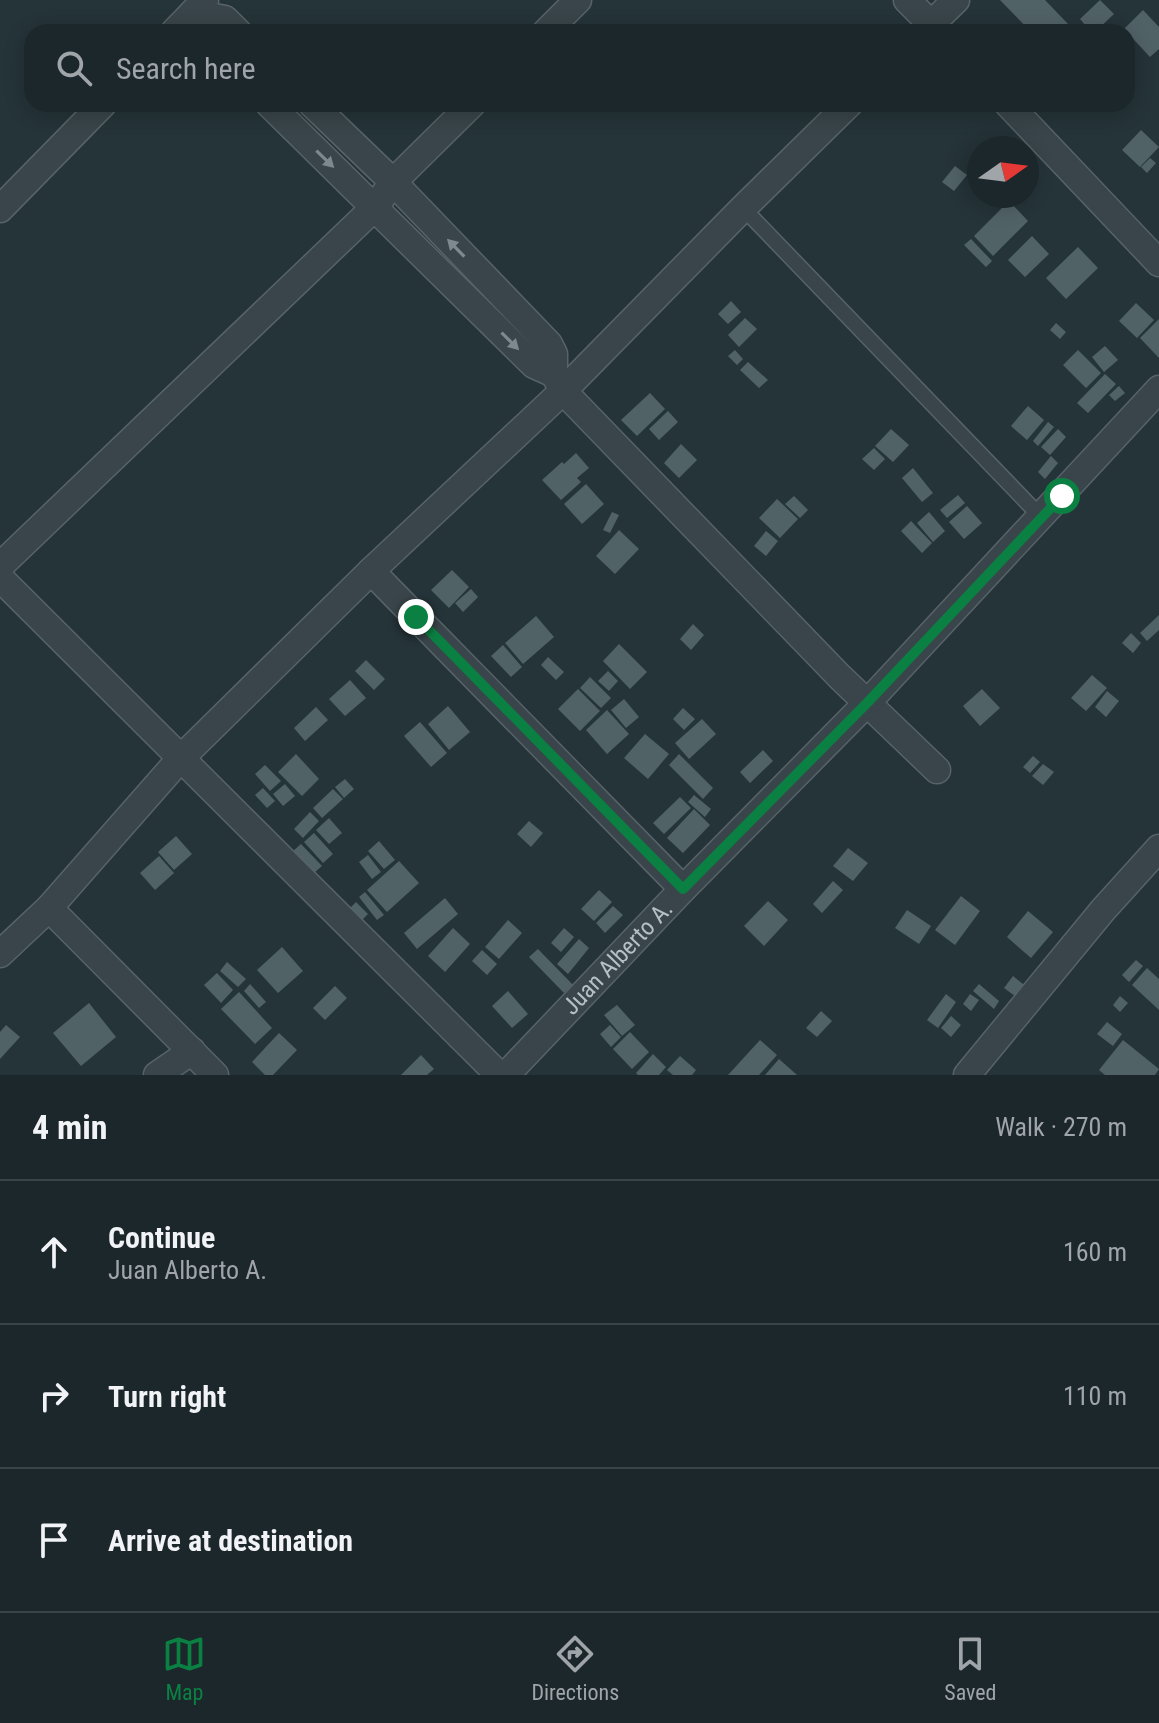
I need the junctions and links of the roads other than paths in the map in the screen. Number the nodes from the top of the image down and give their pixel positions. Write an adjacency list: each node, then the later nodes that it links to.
1 (578, 0): 6 (street)
2 (907, 0): 7 (street)
3 (956, 0): 8 (street)
4 (194, 11): 5 (street)
5 (230, 24)
6 (554, 24)
7 (927, 24)
8 (935, 24)
9 (95, 112): 18 (street)
10 (277, 112): 16 (street, one-way to 16)
11 (320, 112): 15 (street)
12 (464, 112): 15 (street)
13 (841, 112): 17 (street)
14 (1016, 112): 19 (street)
15 (393, 182): 16 (street); 20 (street, one-way to 15)
16 (375, 207): 20 (street, one-way to 20); 23 (street)
17 (743, 208): 20 (street); 22 (lane)
18 (0, 209)
19 (1159, 263)
20 (559, 383): 24 (street); 26 (street)
21 (1159, 389): 22 (street, Juan Alberto A.)
22 (1042, 518): 26 (street, Juan Alberto A.)
23 (0, 566)
24 (371, 571): 27 (street); 30 (street)
25 (0, 578): 27 (street)
26 (868, 702): 28 (street); 30 (street, Juan Alberto A.)
27 (180, 759): 31 (street); 36 (street)
28 (937, 770)
29 (1159, 848): 38 (street)
30 (683, 889): 37 (street, Juan Alberto A.)
31 (49, 908): 32 (street); 33 (street)
32 (0, 954)
33 (192, 1051): 34 (street); 35 (street)
34 (157, 1075)
35 (215, 1075)
36 (499, 1075)
37 (506, 1075)
38 (967, 1075)

